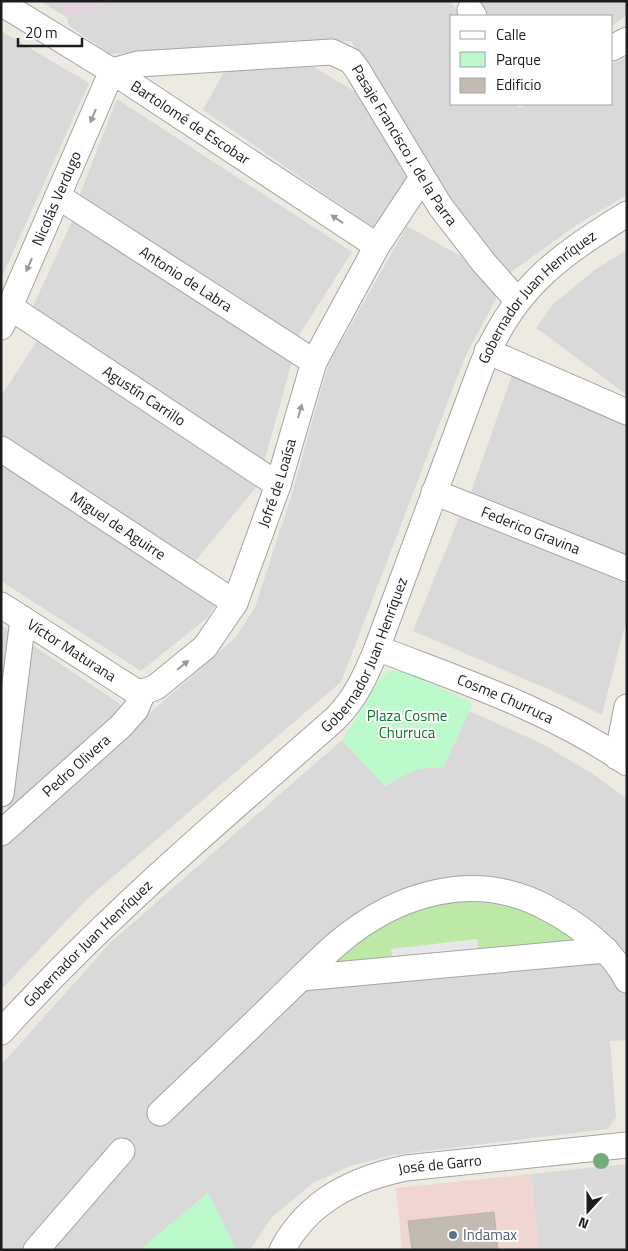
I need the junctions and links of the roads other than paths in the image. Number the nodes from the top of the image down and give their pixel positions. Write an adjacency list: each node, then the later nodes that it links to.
1 (1, 3): 4 (street, Bartolomé de Escobar)
2 (627, 40): 3 (street)
3 (613, 47)
4 (112, 71): 5 (street, Pasaje Francisco J. de la Parra); 6 (street, Nicolás Verdugo, one-way to 6); 8 (street, Bartolomé de Escobar, one-way to 4)
5 (422, 178): 8 (street, Jofré de Loaísa); 9 (street, Pasaje Francisco J. de la Parra)
6 (59, 196): 10 (street, Nicolás Verdugo, one-way to 10); 12 (street, Antonio de Labra)
7 (627, 214): 9 (street, Gobernador Juan Henríquez)
8 (377, 246): 12 (street, Jofré de Loaísa)
9 (518, 300): 11 (street, Gobernador Juan Henríquez)
10 (5, 317): 15 (street, Agustín Carrillo)
11 (487, 351): 13 (street); 16 (street, Gobernador Juan Henríquez)
12 (314, 362): 15 (street, Jofré de Loaísa, one-way to 12)
13 (627, 412)
14 (1, 449): 18 (street, Miguel de Aguirre)
15 (278, 485): 18 (street, Jofré de Loaísa)
16 (434, 492): 17 (street, Federico Gravina); 21 (street, Gobernador Juan Henríquez)
17 (627, 569)
18 (235, 603): 22 (street, Jofré de Loaísa, one-way to 18)
19 (1, 605): 20 (street, Víctor Maturana)
20 (23, 618): 22 (street, Víctor Maturana); 25 (street)
21 (376, 648): 24 (street, Cosme Churruca); 30 (street, Gobernador Juan Henríquez)
22 (143, 692): 26 (street, Pedro Olivera)
23 (627, 707): 24 (street)
24 (622, 760)
25 (1, 794)
26 (1, 833)
27 (606, 950): 28 (street); 28 (street); 29 (street)
28 (302, 978): 31 (street)
29 (627, 980)
30 (1, 1032)
31 (160, 1113)
32 (627, 1145): 35 (street, José de Garro)
33 (122, 1151): 34 (street)
34 (36, 1250)
35 (282, 1250)

